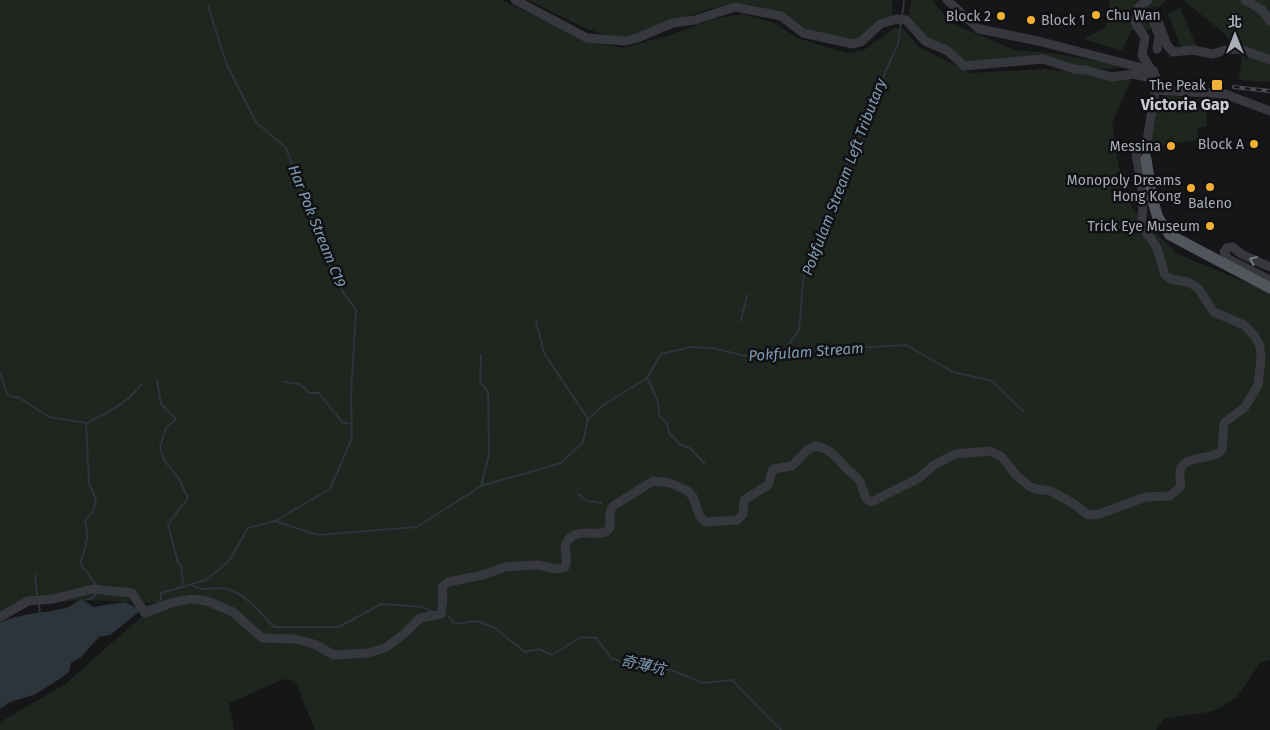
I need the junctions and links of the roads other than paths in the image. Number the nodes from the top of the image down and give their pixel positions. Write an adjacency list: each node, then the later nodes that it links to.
1 (515, 0): 8 (street)
2 (947, 0): 8 (street)
3 (1148, 0): 8 (street)
4 (1245, 0): 5 (street)
5 (1270, 21)
6 (1157, 49): 7 (street)
7 (1270, 60)
8 (1155, 75): 9 (street)
9 (1155, 90): 10 (street); 11 (street)
10 (1270, 111)
11 (1147, 141): 12 (street); 16 (street)
12 (1146, 159): 15 (main road)
13 (1270, 267): 14 (street, one-way to 14)
14 (1270, 280)
15 (1270, 288)
16 (0, 617)

